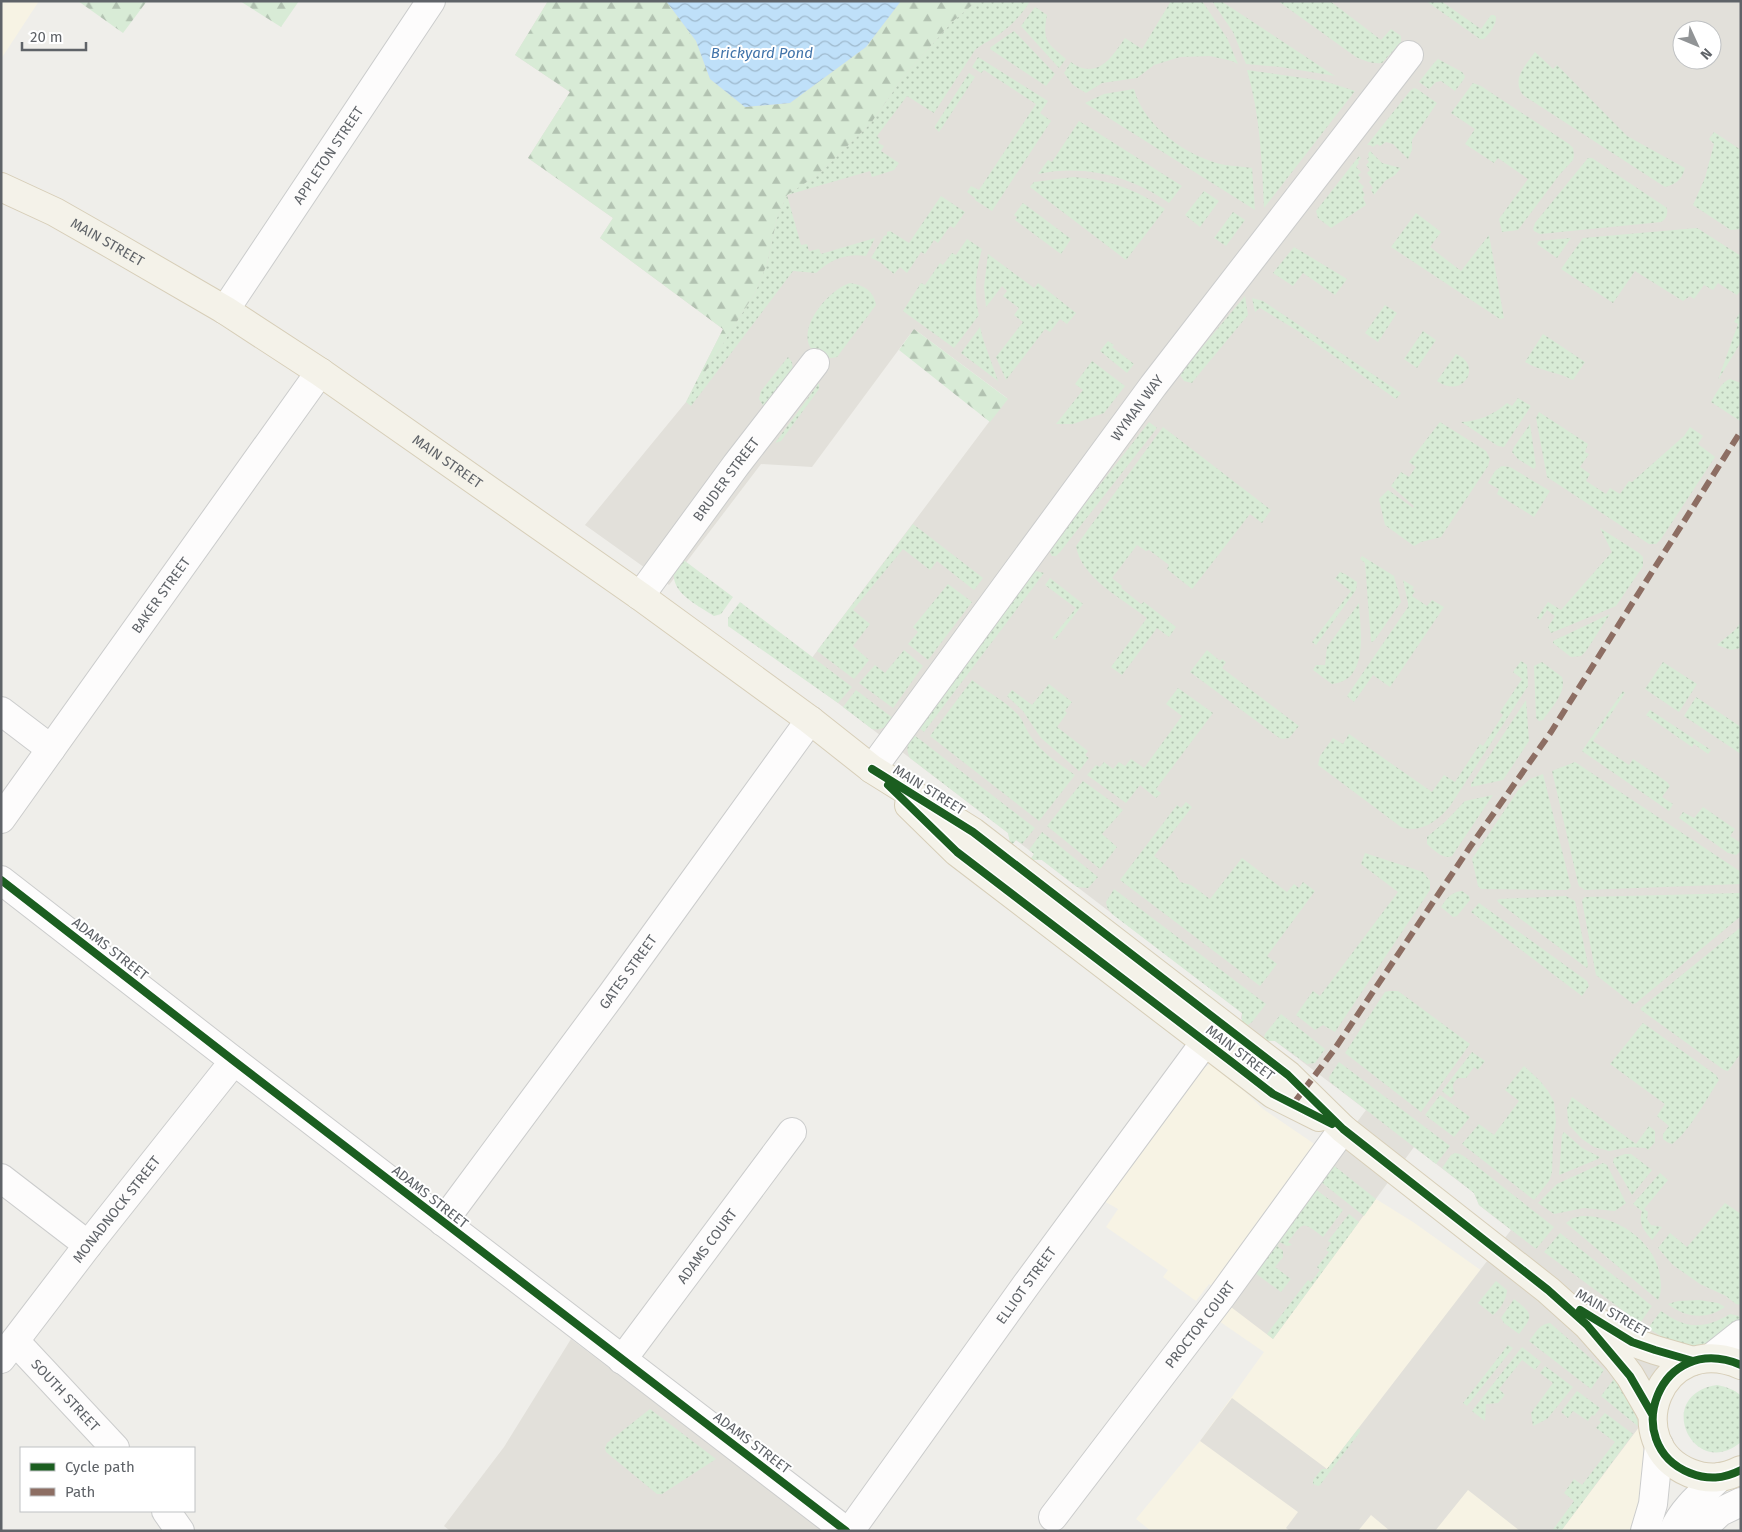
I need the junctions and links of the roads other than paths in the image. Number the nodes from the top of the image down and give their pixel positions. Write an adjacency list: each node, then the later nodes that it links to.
1 (432, 1): 4 (street, APPLETON STREET)
2 (1409, 55): 11 (street, WYMAN WAY)
3 (1, 187): 4 (main road, MAIN STREET)
4 (225, 310): 6 (main road, MAIN STREET)
5 (816, 364): 7 (street, BRUDER STREET)
6 (320, 372): 7 (main road, MAIN STREET); 10 (street, BAKER STREET)
7 (640, 596): 9 (main road, MAIN STREET)
8 (1, 711): 10 (street)
9 (810, 720): 11 (main road, MAIN STREET); 19 (street, GATES STREET)
10 (51, 749): 12 (street, BAKER STREET)
11 (872, 769): 14 (main road, MAIN STREET); 16 (main road, MAIN STREET)
12 (1, 819)
13 (1, 880): 15 (street, ADAMS STREET)
14 (1205, 1042): 16 (main road, MAIN STREET); 35 (street, ELLIOT STREET)
15 (234, 1061): 19 (street, ADAMS STREET); 20 (street, MONADNOCK STREET)
16 (1344, 1130): 21 (main road, MAIN STREET); 33 (street, PROCTOR COURT)
17 (792, 1132): 25 (street, ADAMS COURT)
18 (1, 1178): 20 (street)
19 (443, 1222): 25 (street, ADAMS STREET)
20 (88, 1245): 23 (street, MONADNOCK STREET)
21 (1548, 1290): 24 (main road, MAIN STREET); 27 (main road, MAIN STREET)
22 (1741, 1334): 24 (street)
23 (8, 1350): 29 (street, SOUTH STREET)
24 (1703, 1359): 26 (main road, MAIN STREET); 27 (main road)
25 (622, 1360): 35 (street, ADAMS STREET)
26 (1741, 1364)
27 (1652, 1414): 28 (main road)
28 (1659, 1445): 30 (main road); 36 (street)
29 (114, 1447)
30 (1733, 1476): 37 (street)
31 (1741, 1502): 38 (street)
32 (167, 1512): 34 (street)
33 (1053, 1517)
34 (180, 1531)
35 (848, 1531)
36 (1645, 1531)
37 (1673, 1531)
38 (1700, 1531)

